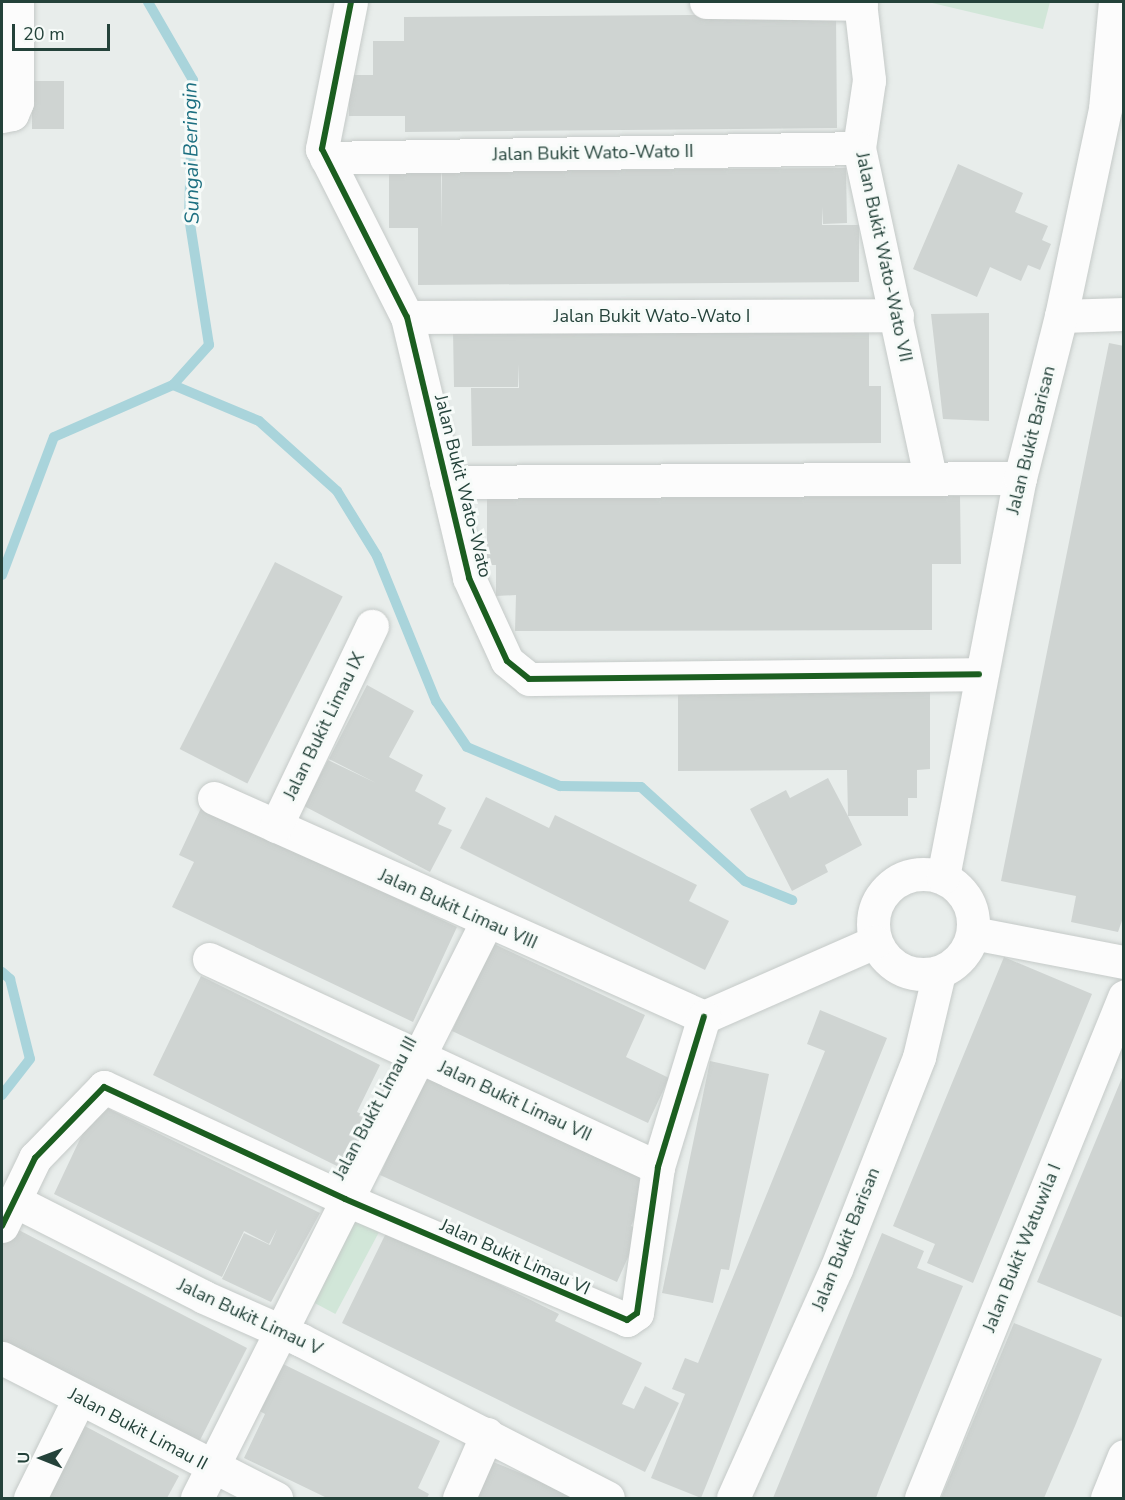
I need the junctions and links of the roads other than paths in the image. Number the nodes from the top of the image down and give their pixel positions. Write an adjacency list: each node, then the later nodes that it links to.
1 (17, 2): 6 (street)
2 (351, 2): 8 (street, Jalan Bukit Wato-Wato)
3 (706, 2): 5 (street)
4 (1115, 2): 11 (street, Jalan Bukit Barisan)
5 (861, 3): 7 (street, Jalan Bukit Wato-Wato VII)
6 (7, 115)
7 (859, 148): 8 (street, Jalan Bukit Wato-Wato II); 10 (street, Jalan Bukit Wato-Wato VII)
8 (326, 158): 12 (street, Jalan Bukit Wato-Wato)
9 (1124, 314): 11 (street)
10 (897, 315): 12 (street, Jalan Bukit Wato-Wato I); 13 (street, Jalan Bukit Wato-Wato VII)
11 (1061, 316): 14 (street, Jalan Bukit Barisan)
12 (407, 317): 15 (street, Jalan Bukit Wato-Wato)
13 (930, 476): 14 (street, Jalan Bukit Wato-Wato); 15 (street, Jalan Bukit Wato-Wato)
14 (1020, 477): 17 (street, Jalan Bukit Barisan)
15 (446, 482): 17 (street, Jalan Bukit Wato-Wato)
16 (372, 626): 19 (street, Jalan Bukit Limau IX)
17 (979, 674): 20 (street, Jalan Bukit Barisan)
18 (214, 798): 19 (street, Jalan Bukit Limau VIII)
19 (276, 826): 21 (street, Jalan Bukit Limau VIII)
20 (943, 878): 22 (street); 23 (street)
21 (486, 923): 28 (street, Jalan Bukit Limau VIII); 29 (street, Jalan Bukit Limau III)
22 (973, 933): 25 (street); 26 (street)
23 (875, 942): 26 (street); 28 (street)
24 (209, 959): 29 (street, Jalan Bukit Limau VII)
25 (1124, 962)
26 (939, 973): 44 (street, Jalan Bukit Barisan)
27 (1124, 998): 45 (street, Jalan Bukit Watuwila I)
28 (704, 1017): 30 (street, Jalan Bukit Limau VI)
29 (419, 1057): 30 (street, Jalan Bukit Limau VII); 31 (street, Jalan Bukit Limau III)
30 (658, 1167): 31 (street, Jalan Bukit Limau VI)
31 (345, 1199): 32 (street, Jalan Bukit Limau VI); 33 (street, Jalan Bukit Limau III)
32 (7, 1213): 33 (street, Jalan Bukit Limau V)
33 (283, 1332): 36 (street, Jalan Bukit Limau V); 38 (street, Jalan Bukit Limau III)
34 (2, 1358): 35 (street, Jalan Bukit Limau II)
35 (79, 1399): 38 (street, Jalan Bukit Limau II); 39 (street)
36 (487, 1434): 42 (street); 43 (street, Jalan Bukit Limau V)
37 (1124, 1456): 46 (street)
38 (212, 1468): 40 (street, Jalan Bukit Limau III); 41 (street, Jalan Bukit Limau II)
39 (30, 1498)
40 (197, 1498)
41 (276, 1498)
42 (459, 1498)
43 (608, 1498)
44 (733, 1498)
45 (921, 1498)
46 (1107, 1498)

